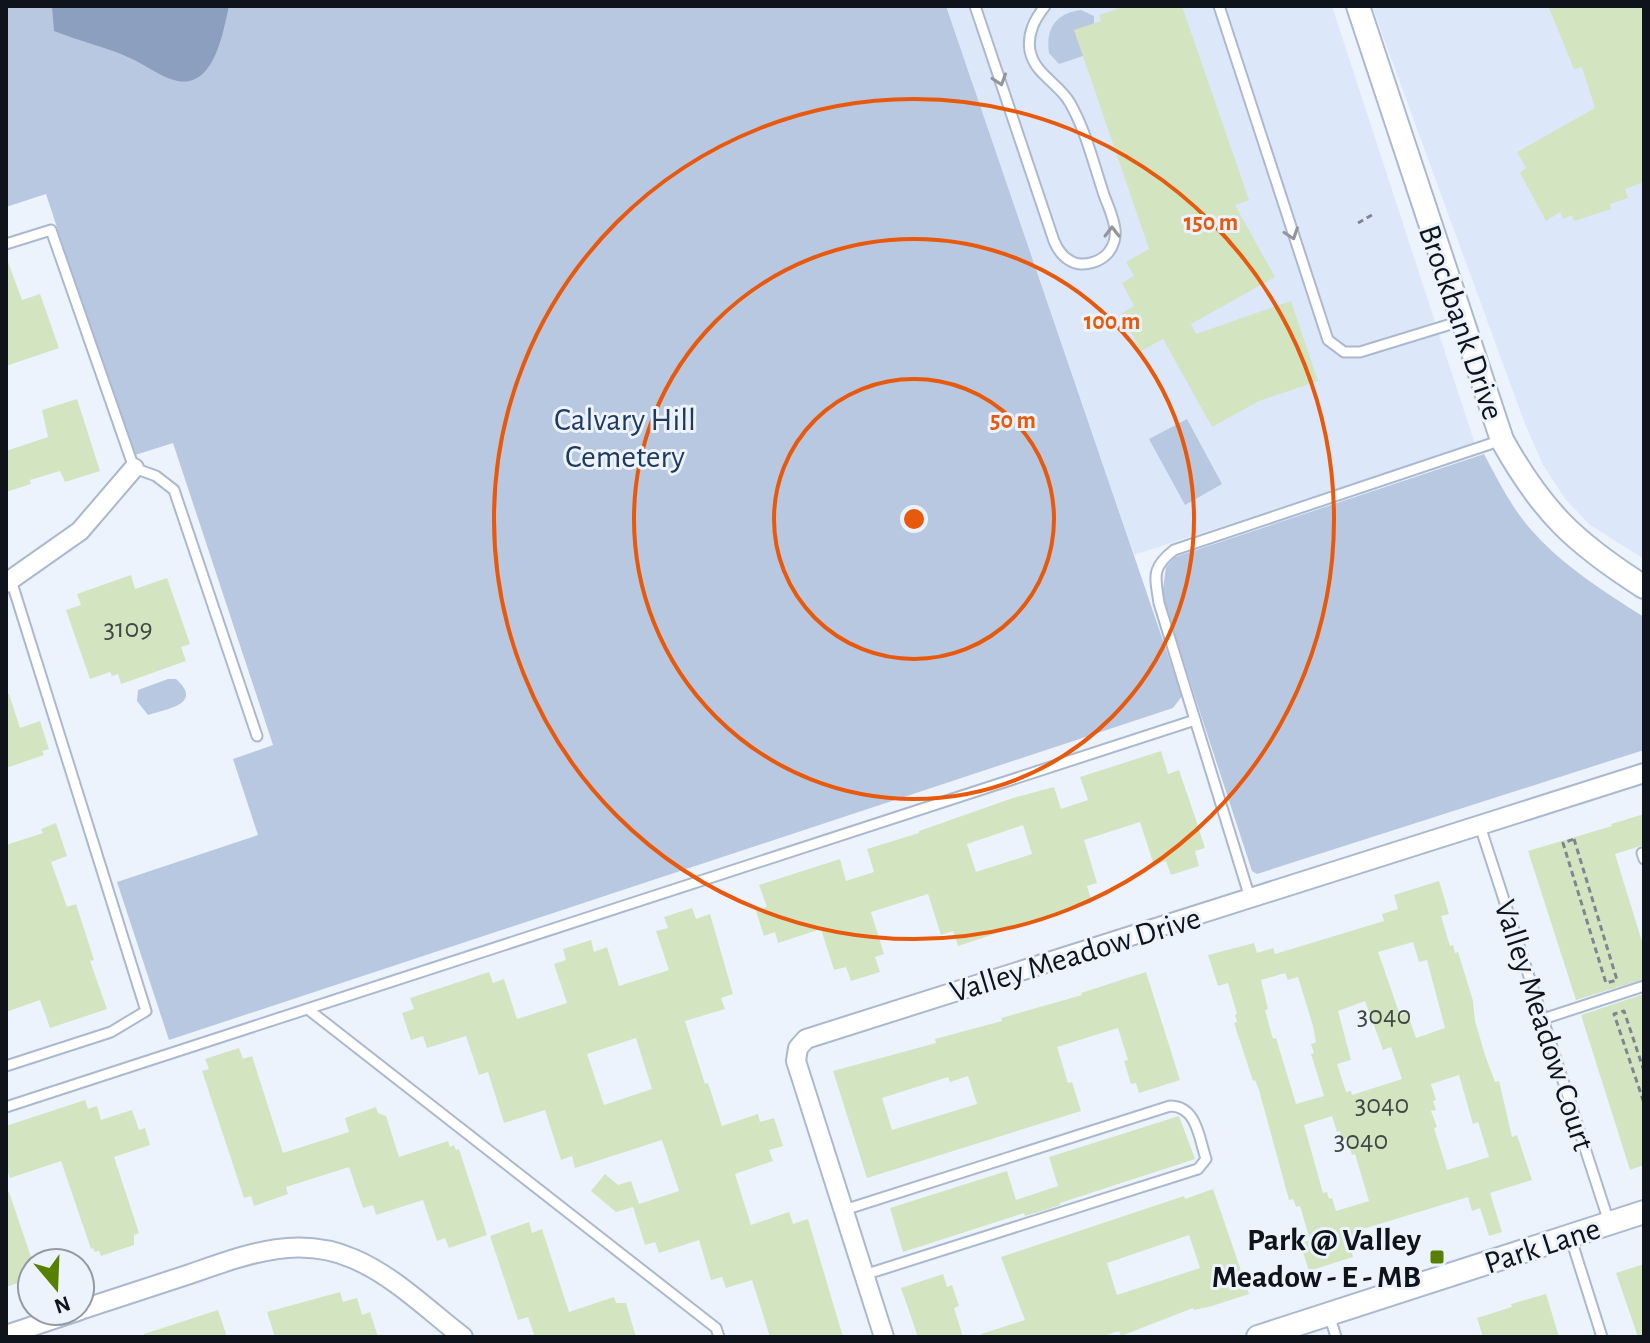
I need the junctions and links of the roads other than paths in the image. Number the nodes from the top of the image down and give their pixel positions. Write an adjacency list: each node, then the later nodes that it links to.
1 (975, 6): 2 (lane, one-way to 2)
2 (1045, 6)
3 (1219, 6): 6 (lane, one-way to 6)
4 (1358, 6): 6 (street, Brockbank Drive)
5 (6, 244): 8 (lane)
6 (1461, 321): 7 (street, Brockbank Drive)
7 (1502, 440): 10 (street, Brockbank Drive); 11 (lane)
8 (134, 468): 9 (street); 12 (lane)
9 (8, 582): 19 (lane)
10 (1644, 587)
11 (1195, 720): 15 (lane); 17 (lane)
12 (257, 736)
13 (1644, 773): 14 (street, Valley Meadow Drive)
14 (1480, 826): 15 (street, Valley Meadow Drive); 18 (lane, Valley Meadow Court)
15 (1250, 898): 21 (street, Valley Meadow Drive)
16 (1644, 986): 18 (lane)
17 (309, 1010): 20 (lane); 31 (lane)
18 (1543, 1019): 23 (lane, Valley Meadow Court)
19 (6, 1066)
20 (6, 1107)
21 (844, 1210): 25 (street, Valley Meadow Drive); 25 (lane)
22 (1644, 1212): 23 (street, Park Lane)
23 (1610, 1223): 24 (street, Park Lane)
24 (1570, 1236): 27 (street, Park Lane); 35 (lane)
25 (864, 1275): 32 (street, Valley Meadow Drive)
26 (96, 1305): 30 (street)
27 (1329, 1314): 33 (street, Park Lane); 34 (lane)
28 (30, 1327): 29 (street)
29 (6, 1335)
30 (463, 1337)
31 (719, 1337)
32 (884, 1337)
33 (1258, 1337)
34 (1336, 1337)
35 (1602, 1337)

